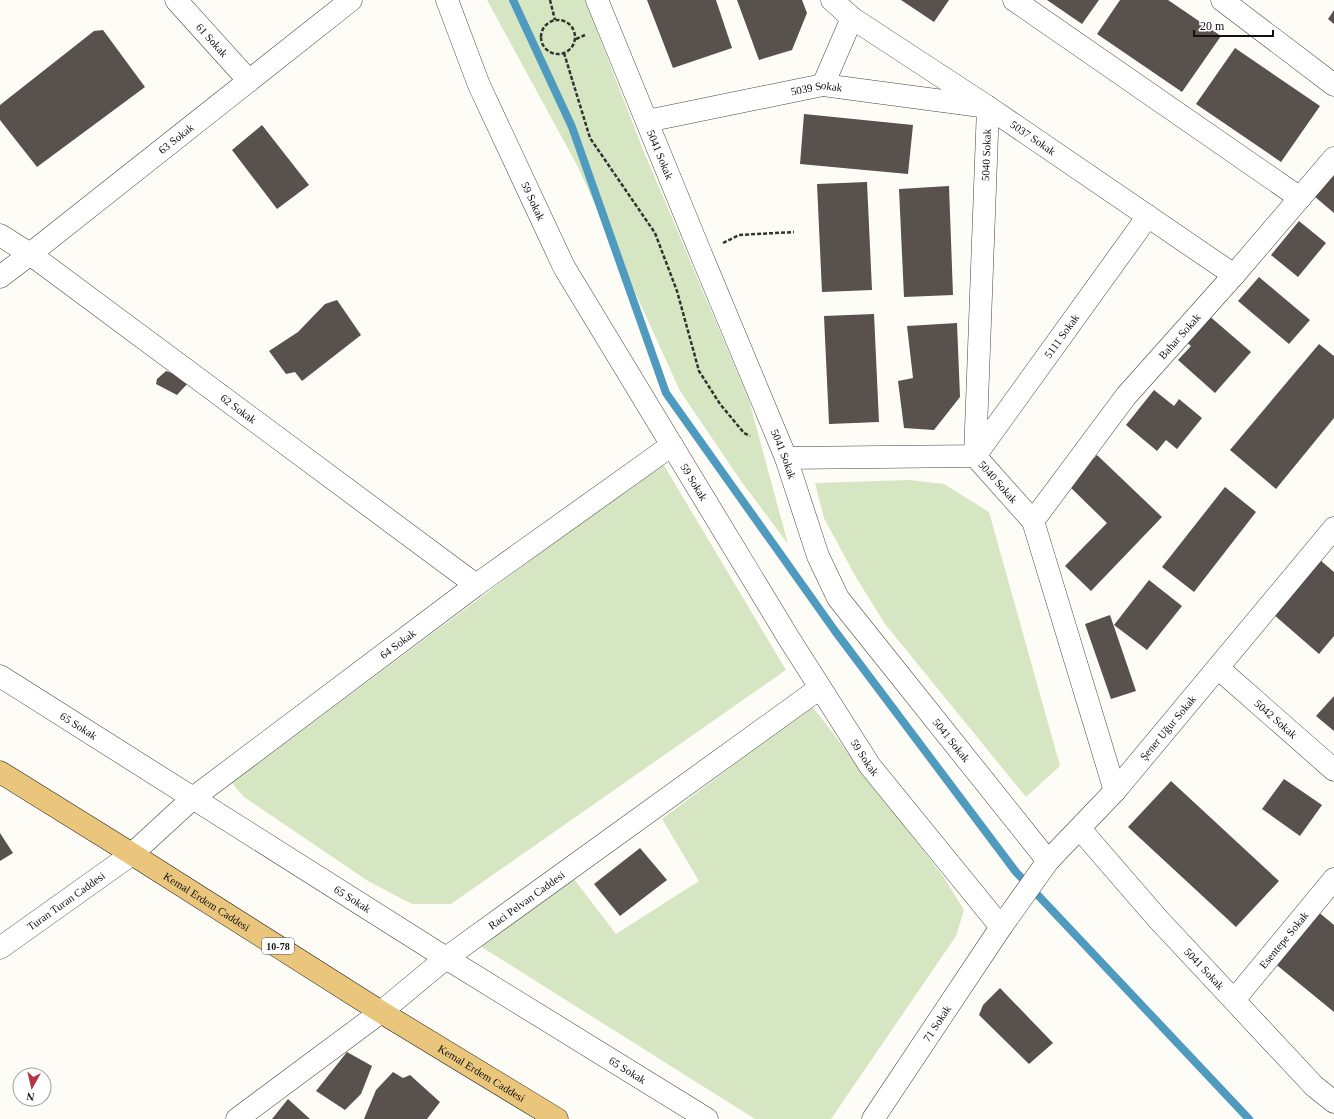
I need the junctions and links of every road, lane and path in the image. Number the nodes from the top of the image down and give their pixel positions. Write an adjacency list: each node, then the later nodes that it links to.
1 (176, 0): 12 (street, 61 Sokak)
2 (351, 0): 12 (street, 63 Sokak)
3 (447, 0): 27 (street, 59 Sokak)
4 (550, 0): 10 (path)
5 (597, 0): 16 (street, 5041 Sokak)
6 (832, 0): 9 (street, 5037 Sokak)
7 (1014, 0): 18 (street)
8 (1222, 0): 14 (street)
9 (852, 18): 13 (street); 15 (street, 5037 Sokak)
10 (555, 20): 11 (path); 11 (path)
11 (564, 53): 26 (path)
12 (249, 81): 22 (street, 63 Sokak)
13 (823, 85): 15 (street, 5039 Sokak); 16 (street, 5039 Sokak)
14 (1334, 85)
15 (988, 107): 19 (street, 5037 Sokak); 28 (street, 5040 Sokak)
16 (646, 121): 23 (street, 5041 Sokak)
17 (1334, 158): 18 (street, Bahar Sokak)
18 (1300, 198): 24 (street, Bahar Sokak)
19 (1148, 216): 24 (street, 5037 Sokak); 28 (street, 5111 Sokak)
20 (794, 232): 23 (path)
21 (0, 234): 22 (street, 62 Sokak)
22 (30, 254): 25 (street, 63 Sokak); 32 (street, 62 Sokak)
23 (700, 254): 29 (street, 5041 Sokak)
24 (1234, 275): 30 (street, Bahar Sokak)
25 (0, 277)
26 (750, 437)
27 (672, 445): 32 (street, 64 Sokak); 35 (street, 59 Sokak)
28 (975, 456): 29 (street); 30 (street, 5040 Sokak)
29 (786, 458): 42 (street, 5041 Sokak)
30 (1033, 521): 38 (street, 5040 Sokak)
31 (1334, 528): 33 (street, Şener Uğur Sokak)
32 (476, 585): 39 (street, 64 Sokak)
33 (1218, 668): 36 (street, 5042 Sokak); 38 (street, Şener Uğur Sokak)
34 (0, 676): 39 (street, 65 Sokak)
35 (820, 688): 44 (street, 59 Sokak); 46 (street, Raci Pelvan Caddesi)
36 (1334, 770)
37 (0, 772): 41 (main road, Kemal Erdem Caddesi / 10-78)
38 (1115, 791): 40 (street, Şener Uğur Sokak)
39 (193, 798): 41 (street, 64 Sokak); 46 (street, 65 Sokak)
40 (1080, 829): 42 (street, Şener Uğur Sokak); 47 (street, 5041 Sokak)
41 (132, 854): 45 (street, Turan Turan Caddesi); 48 (main road, Kemal Erdem Caddesi / 10-78)
42 (1048, 861): 44 (street, Şener Uğur Sokak)
43 (1334, 879): 47 (street, Esentepe Sokak)
44 (1001, 927): 53 (street, 71 Sokak)
45 (0, 948)
46 (446, 958): 48 (street, Raci Pelvan Caddesi); 52 (street, 65 Sokak)
47 (1234, 1000): 49 (street, 5041 Sokak)
48 (381, 1012): 50 (street, Raci Pelvan Caddesi); 51 (main road, Kemal Erdem Caddesi / 10-78)
49 (1334, 1102)
50 (237, 1119)
51 (557, 1119)
52 (707, 1119)
53 (872, 1119)

